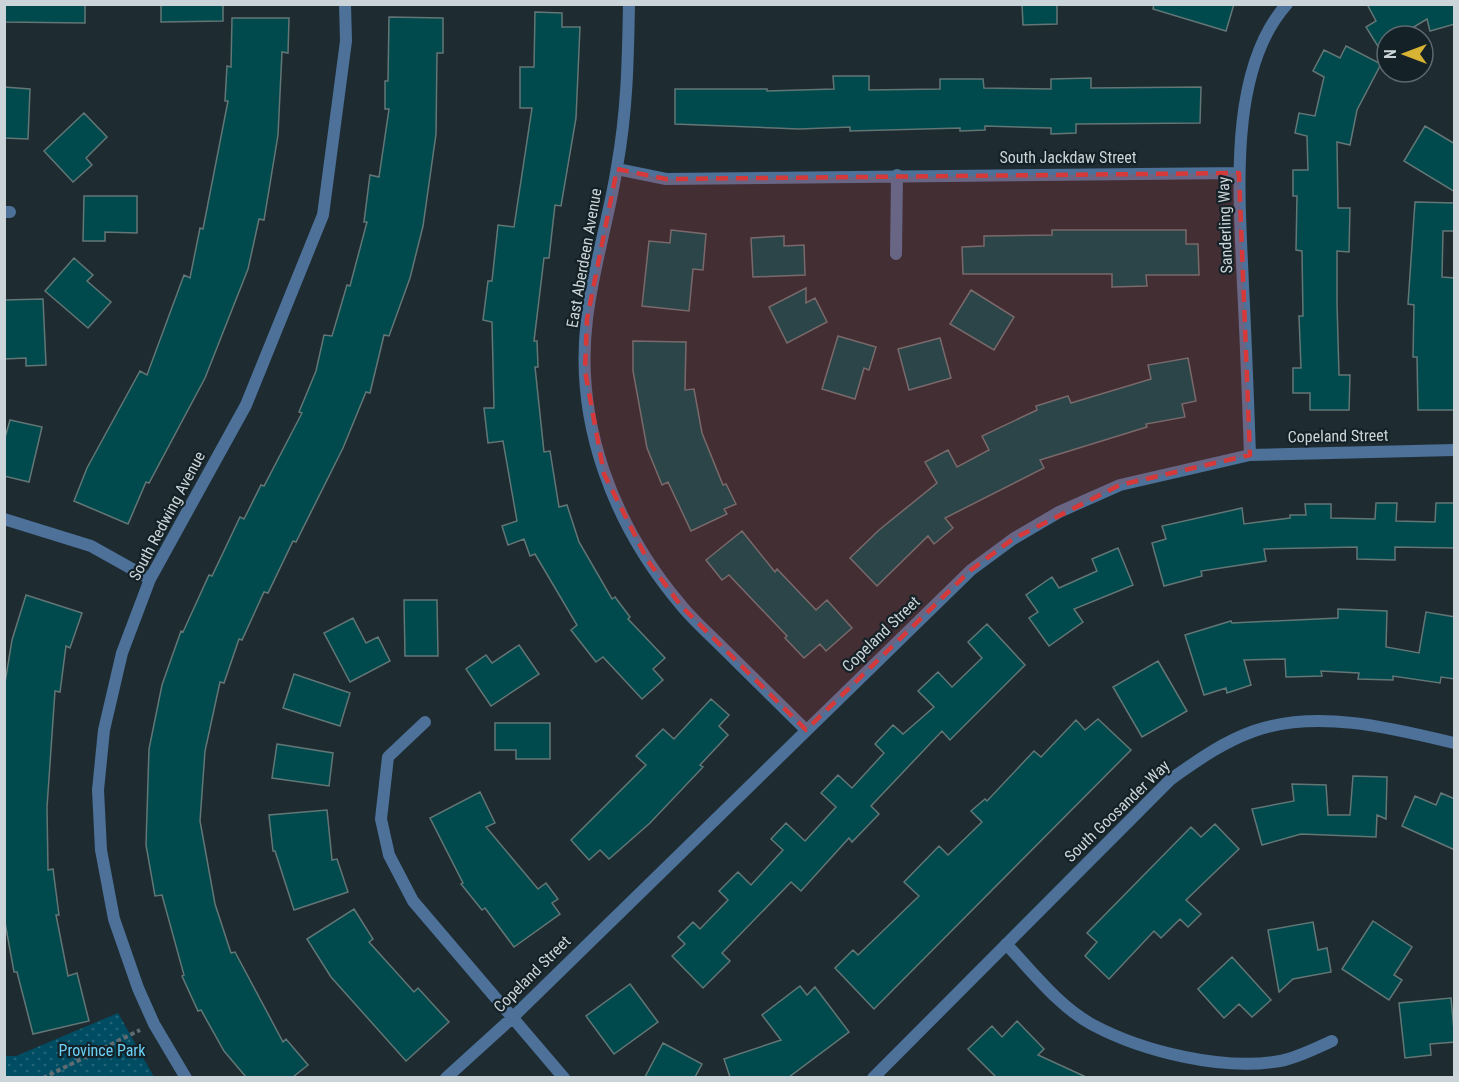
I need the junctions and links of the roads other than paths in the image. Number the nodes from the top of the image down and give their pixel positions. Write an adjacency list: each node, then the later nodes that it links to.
1 (345, 4): 11 (street, South Redwing Avenue)
2 (629, 4): 4 (street, East Aberdeen Avenue)
3 (1287, 4): 5 (street, Sanderling Way)
4 (617, 170): 6 (street, South Jackdaw Street); 13 (street, East Aberdeen Avenue)
5 (1239, 173): 6 (street, South Jackdaw Street); 9 (street, Sanderling Way)
6 (897, 175): 7 (street)
7 (896, 254)
8 (1455, 450): 9 (street, Copeland Street)
9 (1250, 454): 13 (street, Copeland Street)
10 (4, 519): 11 (street)
11 (150, 579): 18 (street, South Redwing Avenue)
12 (425, 722): 16 (street)
13 (806, 730): 16 (street, Copeland Street)
14 (1455, 743): 15 (street, South Goosander Way)
15 (1006, 944): 17 (street); 21 (street, South Goosander Way)
16 (512, 1018): 19 (street, Copeland Street); 20 (street)
17 (1332, 1041)
18 (186, 1077)
19 (447, 1077)
20 (564, 1077)
21 (873, 1077)

